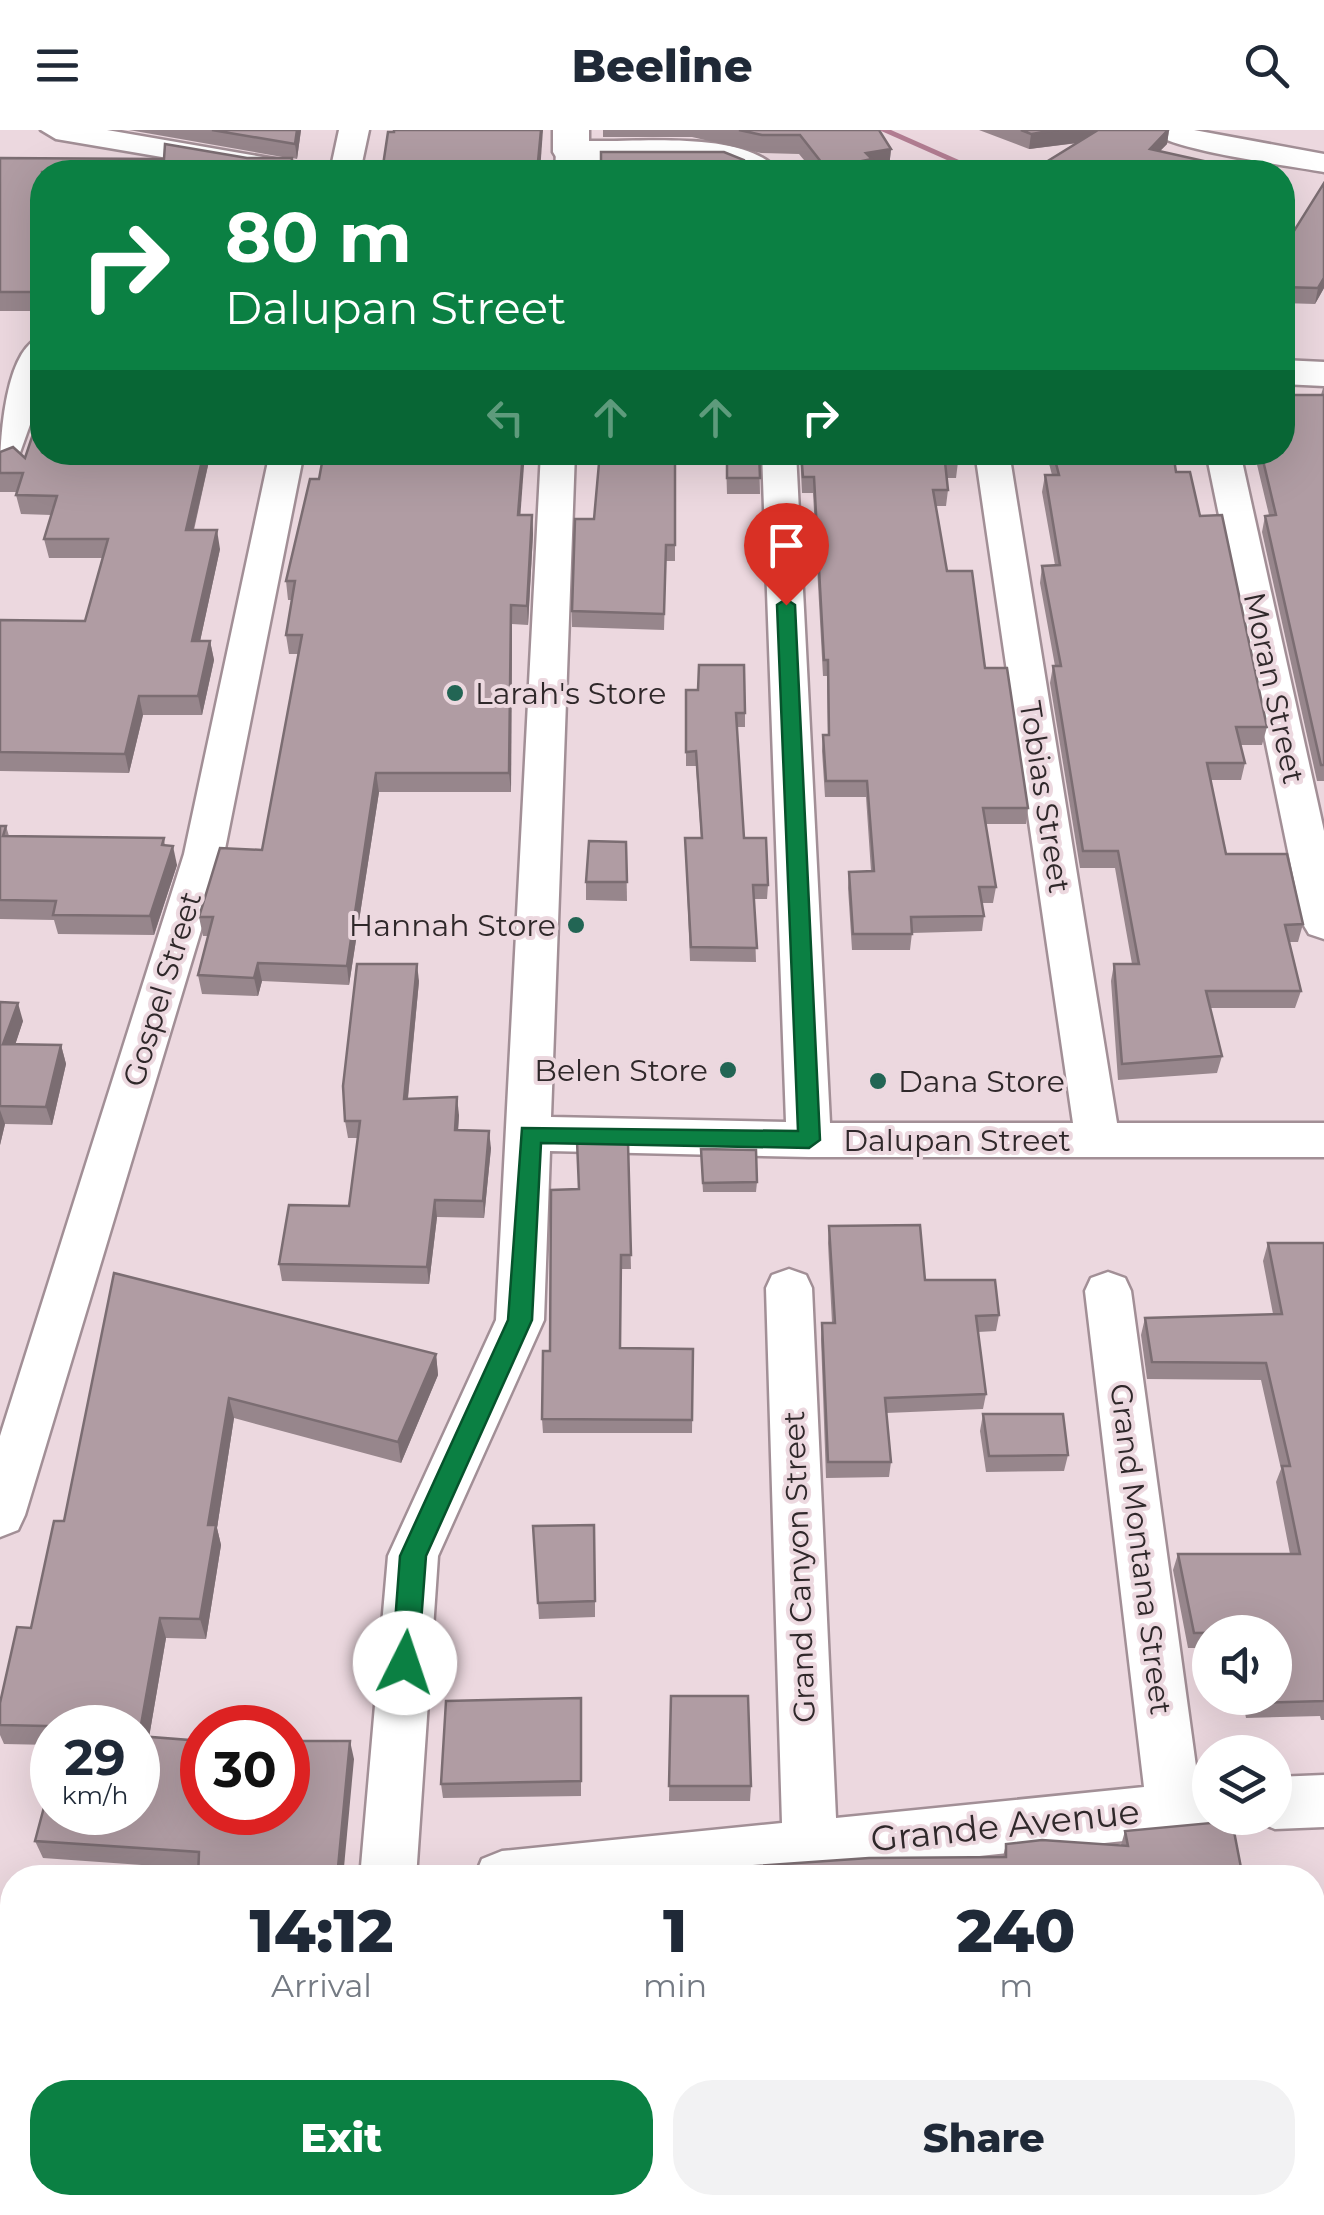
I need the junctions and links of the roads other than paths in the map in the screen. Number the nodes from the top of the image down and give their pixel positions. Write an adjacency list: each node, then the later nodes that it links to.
1 (56, 130): 4 (street)
2 (354, 130): 8 (street)
3 (1165, 130): 10 (street)
4 (120, 141): 6 (street); 7 (street)
5 (571, 152): 9 (street)
6 (113, 160)
7 (229, 160)
8 (347, 160)
9 (746, 160)
10 (1324, 164)
11 (1295, 373): 12 (street)
12 (1324, 374)
13 (30, 379): 14 (street)
14 (0, 460)
15 (284, 465): 27 (street, Gospel Street)
16 (557, 465): 21 (street)
17 (780, 465): 22 (street)
18 (994, 465): 24 (street, Tobias Street)
19 (1227, 465): 20 (street, Moran Street)
20 (1324, 924)
21 (530, 1134): 22 (street, Dalupan Street); 32 (street)
22 (809, 1140): 24 (street, Dalupan Street)
23 (1324, 1140): 24 (street, Dalupan Street)
24 (1098, 1141)
25 (789, 1288): 31 (street, Grand Canyon Street)
26 (1108, 1292): 30 (street, Grand Montana Street)
27 (0, 1516)
28 (1324, 1801): 29 (street)
29 (1292, 1802)
30 (1192, 1806): 31 (street, Grande Avenue)
31 (810, 1846): 33 (street, Grande Avenue)
32 (389, 1865)
33 (627, 1865)

